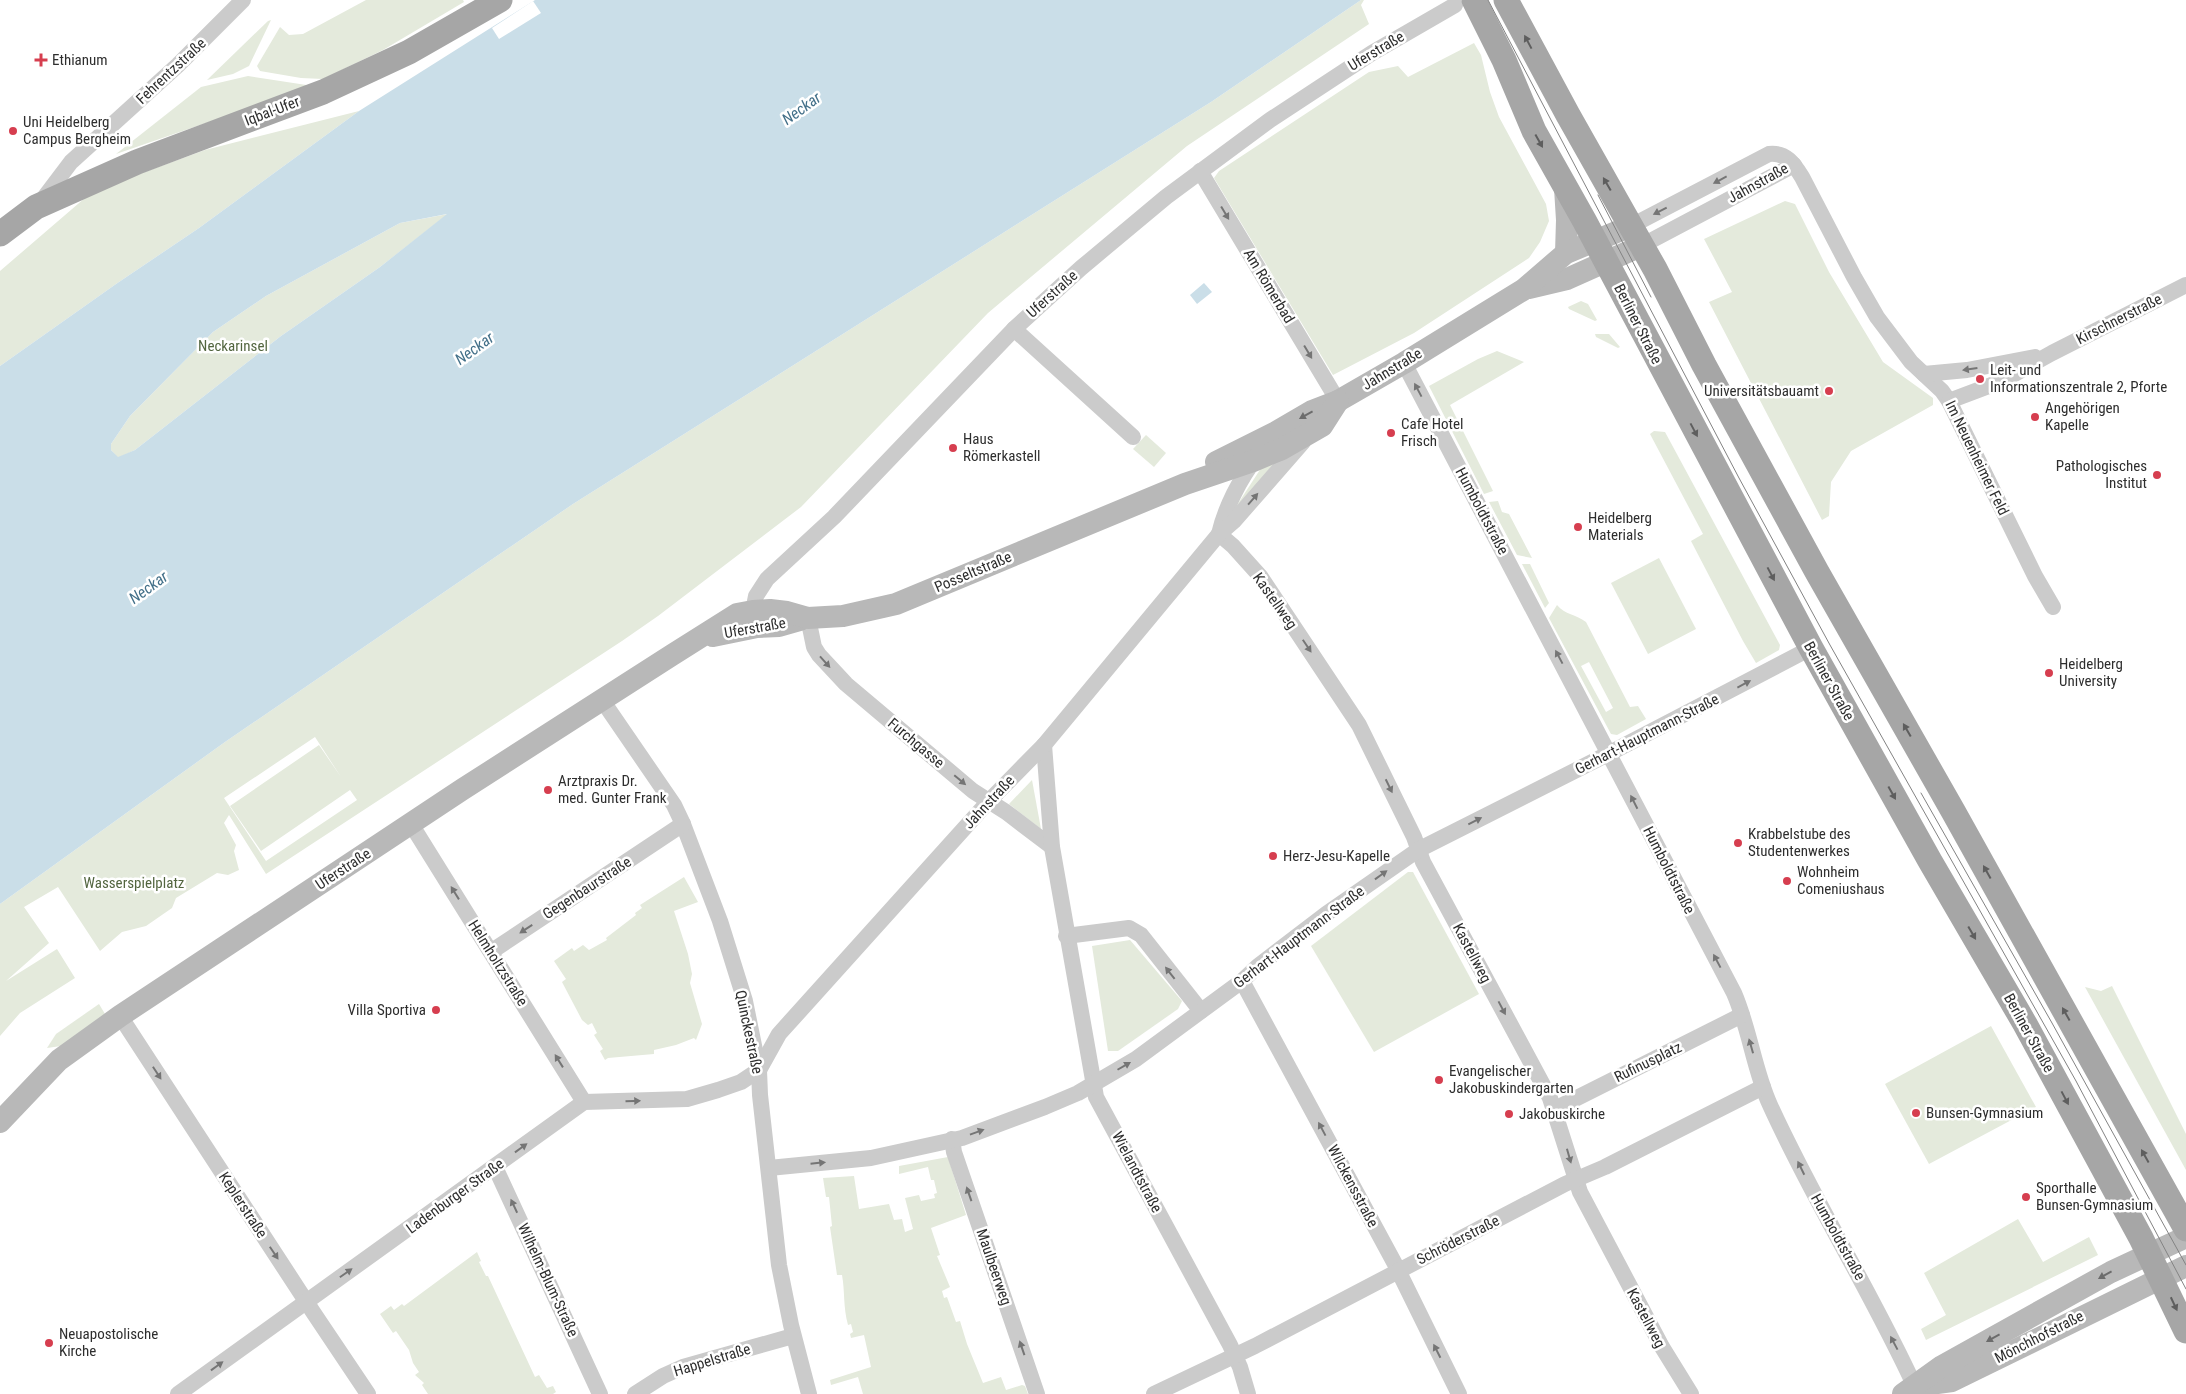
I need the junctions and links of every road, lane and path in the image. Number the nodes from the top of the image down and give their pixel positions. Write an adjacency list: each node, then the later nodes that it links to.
1 (243, 0): 8 (street, Fehrentzstraße)
2 (1465, 2): 6 (street, Uferstraße); 7 (main road, Berliner Straße, one-way to 7)
3 (1509, 5): 10 (main road, one-way to 3)
4 (479, 11): 8 (main road, Iqbal-Ufer)
5 (1794, 165): 10 (street, Jahnstraße); 10 (street, Jahnstraße, one-way to 10); 18 (street, Im Neuenheimer Feld)
6 (1200, 171): 15 (street, Uferstraße); 20 (street, Am Römerbad, one-way to 20)
7 (1566, 188): 11 (main road, Berliner Straße); 12 (street)
8 (36, 207): 9 (main road, Iqbal-Ufer)
9 (0, 234)
10 (1636, 236): 11 (street, Jahnstraße); 56 (main road, one-way to 10)
11 (1600, 251): 12 (street, Jahnstraße); 14 (street, Jahnstraße); 31 (main road, Berliner Straße, one-way to 31)
12 (1566, 253): 14 (street, Jahnstraße)
13 (2186, 285): 16 (street, Kirschnerstraße)
14 (1524, 290): 17 (street, Jahnstraße)
15 (1014, 329): 22 (street); 28 (street, Uferstraße)
16 (2052, 353): 18 (street, Kirschnerstraße, one-way to 18); 19 (street, Kirschnerstraße)
17 (1404, 363): 20 (street, Jahnstraße); 34 (street, Humboldtstraße, one-way to 17)
18 (1924, 374): 19 (street, Im Neuenheimer Feld)
19 (1949, 400): 27 (street, Im Neuenheimer Feld)
20 (1338, 401): 21 (street, Jahnstraße, one-way to 21); 23 (street, Jahnstraße)
21 (1276, 432): 24 (street, Jahnstraße); 25 (street, Posseltstraße)
22 (1133, 436)
23 (1308, 436): 24 (street, Jahnstraße); 26 (street, Jahnstraße, one-way to 23)
24 (1254, 461): 25 (street, Posseltstraße); 26 (street, Jahnstraße)
25 (1185, 484): 29 (street, Posseltstraße)
26 (1219, 534): 33 (street, Jahnstraße); 39 (street, Kastellweg, one-way to 39)
27 (2053, 607)
28 (753, 611): 29 (street, Posseltstraße); 30 (street, Uferstraße)
29 (808, 618): 30 (street, Uferstraße); 35 (street, Furchgasse, one-way to 35)
30 (702, 638): 32 (street, Uferstraße)
31 (1811, 648): 34 (street, Gerhart-Hauptmann-Straße, one-way to 31); 58 (main road, Berliner Straße, one-way to 58)
32 (602, 700): 36 (street, Uferstraße); 37 (street, Quinckestraße)
33 (1044, 745): 35 (street, Jahnstraße); 38 (street, Wielandtstraße)
34 (1608, 754): 39 (street, Gerhart-Hauptmann-Straße, one-way to 34); 44 (street, Humboldtstraße, one-way to 34)
35 (988, 802): 38 (street, Furchgasse); 46 (street, Jahnstraße)
36 (411, 824): 41 (street, Helmholtzstraße, one-way to 36); 45 (street, Uferstraße)
37 (683, 824): 41 (street, Gegenbaurstraße, one-way to 41); 46 (street, Quinckestraße)
38 (1052, 847): 40 (street, Wielandtstraße)
39 (1418, 850): 42 (street, Gerhart-Hauptmann-Straße, one-way to 39); 50 (street, Kastellweg, one-way to 50)
40 (1066, 936): 43 (street, one-way to 40); 47 (street, Wielandtstraße)
41 (492, 951): 49 (street, Helmholtzstraße, one-way to 41)
42 (1242, 981): 43 (street, Gerhart-Hauptmann-Straße); 60 (street, Wilckensstraße, one-way to 42)
43 (1201, 1011): 47 (street, Gerhart-Hauptmann-Straße, one-way to 43)
44 (1742, 1015): 48 (street, Humboldtstraße, one-way to 44); 50 (street, Rufinusplatz)
45 (120, 1016): 51 (street, Uferstraße); 62 (street, Keplerstraße, one-way to 62)
46 (759, 1070): 49 (street, one-way to 46); 54 (street, Quinckestraße)
47 (1093, 1084): 52 (street, Gerhart-Hauptmann-Straße, one-way to 47); 65 (street, Wielandtstraße)
48 (1763, 1087): 55 (street, Schröderstraße); 66 (street, Humboldtstraße, one-way to 48)
49 (584, 1102): 53 (street, Ladenburger Straße, one-way to 49)
50 (1555, 1109): 55 (street, Kastellweg, one-way to 55)
51 (0, 1122)
52 (952, 1139): 54 (street, Gerhart-Hauptmann-Straße, one-way to 52); 72 (street, Maulbeerweg, one-way to 52)
53 (495, 1167): 62 (street, Ladenburger Straße, one-way to 53); 69 (street, Wilhelm-Blum-Straße, one-way to 53)
54 (769, 1168): 64 (street, Quinckestraße)
55 (1576, 1180): 60 (street, Schröderstraße); 76 (street, Kastellweg)
56 (2186, 1229)
57 (2186, 1237): 58 (street, Mönchhofstraße)
58 (2149, 1254): 61 (main road, Berliner Straße); 66 (street, Mönchhofstraße, one-way to 66)
59 (2186, 1266): 61 (street, Mönchhofstraße)
60 (1398, 1271): 65 (street, Schröderstraße); 75 (street, Wilckensstraße, one-way to 60)
61 (2161, 1278): 63 (main road, Berliner Straße, one-way to 63); 66 (street, Mönchhofstraße)
62 (306, 1301): 67 (street, Ladenburger Straße, one-way to 62); 68 (street, Keplerstraße)
63 (2186, 1331)
64 (794, 1336): 70 (street, Happelstraße); 71 (street, Quinckestraße)
65 (1235, 1355): 73 (street, Schröderstraße); 74 (street, Wielandtstraße)
66 (1914, 1392)
67 (178, 1394)
68 (368, 1394)
69 (600, 1394)
70 (636, 1394)
71 (809, 1394)
72 (1037, 1394)
73 (1154, 1394)
74 (1248, 1394)
75 (1460, 1394)
76 (1691, 1394)

